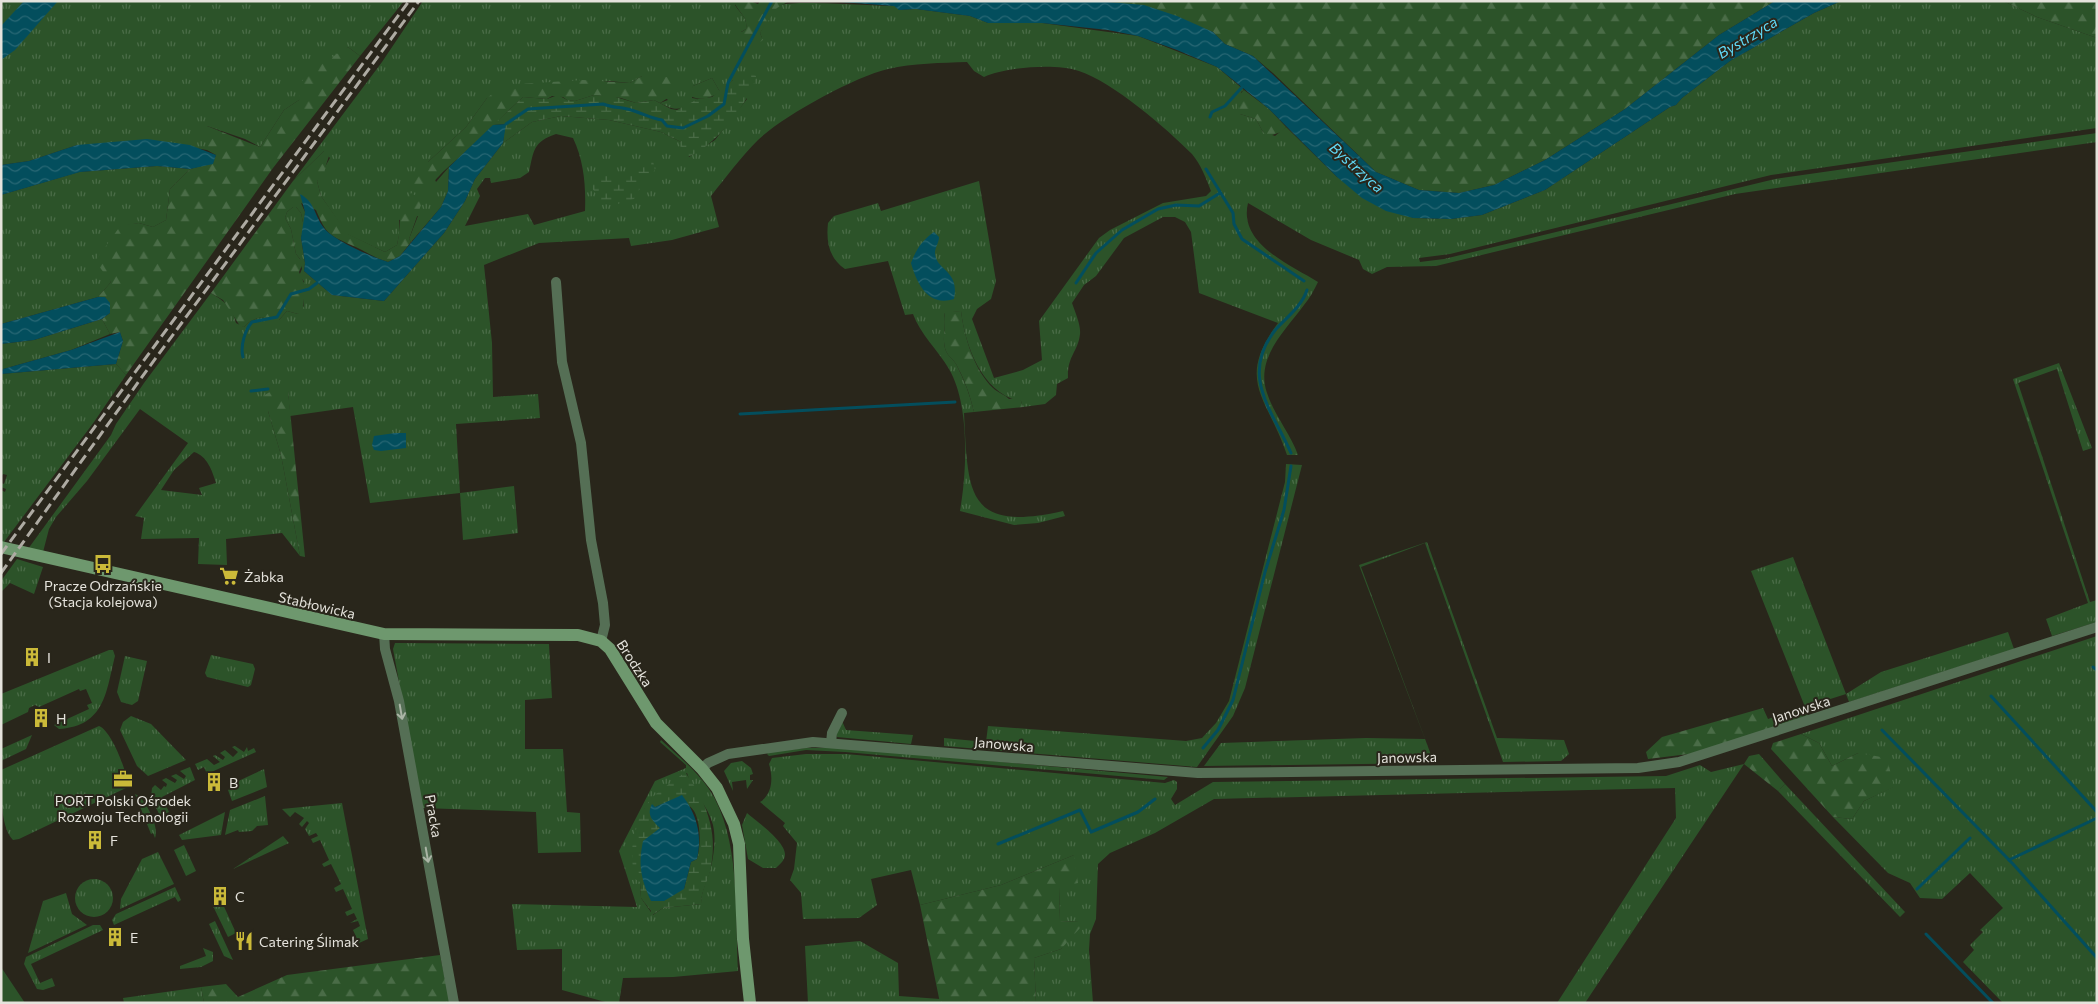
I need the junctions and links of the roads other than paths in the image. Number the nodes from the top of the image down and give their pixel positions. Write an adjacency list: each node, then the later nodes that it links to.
1 (556, 282): 5 (street, Brodzka)
2 (1, 547): 4 (street, Stabłowicka)
3 (2097, 627): 7 (street, Janowska)
4 (384, 634): 5 (street, Stabłowicka); 9 (street, Pracka, one-way to 9)
5 (601, 641): 8 (street, Brodzka)
6 (842, 713): 7 (street)
7 (831, 743): 8 (street, Janowska)
8 (702, 769): 10 (street, Brodzka)
9 (454, 1003)
10 (750, 1003)

